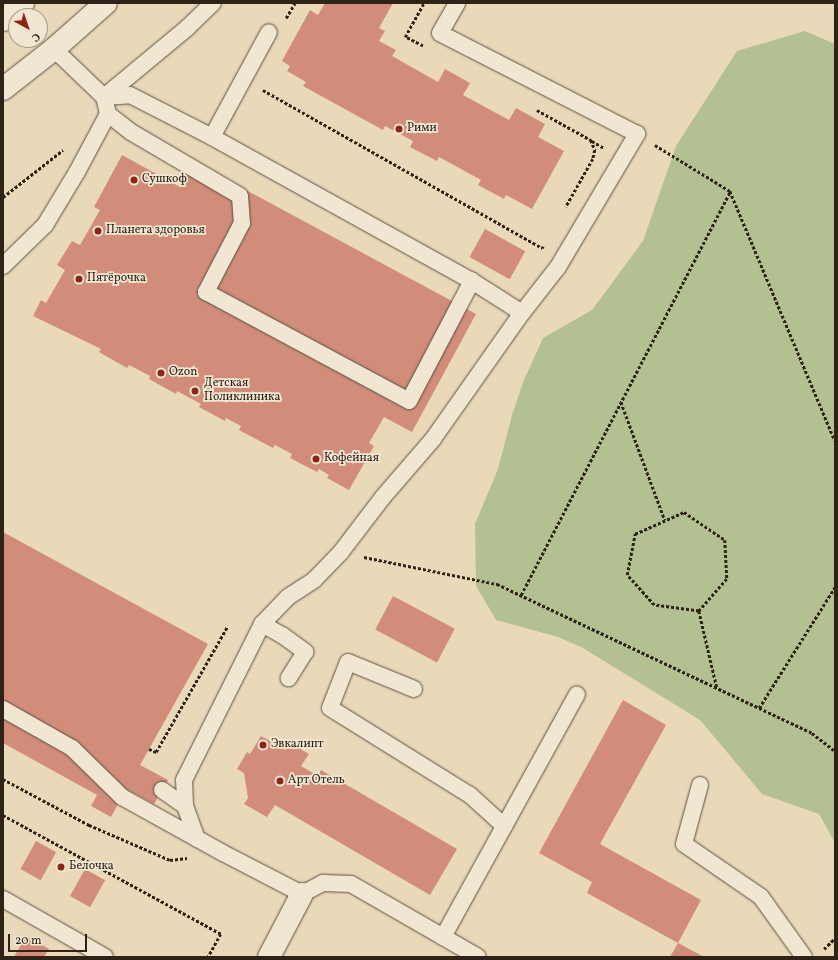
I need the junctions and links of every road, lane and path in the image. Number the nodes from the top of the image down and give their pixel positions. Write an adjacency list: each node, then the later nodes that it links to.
1 (23, 3): 7 (main road)
2 (106, 3): 11 (main road)
3 (213, 3): 14 (lane)
4 (295, 3): 8 (path)
5 (424, 3): 10 (path)
6 (457, 3): 17 (lane)
7 (3, 20)
8 (283, 24)
9 (269, 32): 18 (lane)
10 (426, 48)
11 (54, 49): 13 (main road); 14 (lane)
12 (261, 87): 21 (path)
13 (3, 89)
14 (104, 97): 16 (lane); 18 (lane)
15 (537, 109): 20 (path)
16 (108, 114): 22 (lane); 23 (lane)
17 (637, 134): 19 (path); 24 (lane)
18 (212, 137): 23 (lane)
19 (730, 191): 25 (path); 26 (path)
20 (562, 214)
21 (546, 241)
22 (3, 266)
23 (472, 281): 24 (lane)
24 (522, 313): 28 (lane)
25 (621, 402): 27 (path); 30 (path)
26 (835, 441)
27 (665, 520): 31 (path); 31 (path)
28 (341, 552): 30 (path); 32 (lane)
29 (835, 588): 38 (path)
30 (521, 595): 35 (path)
31 (699, 611): 35 (path)
32 (262, 624): 34 (lane); 45 (lane)
33 (227, 628): 40 (path)
34 (288, 678)
35 (717, 688): 38 (path)
36 (414, 689): 47 (lane)
37 (577, 694): 47 (lane)
38 (759, 708): 41 (path)
39 (3, 709): 48 (lane)
40 (149, 749)
41 (835, 751)
42 (3, 779): 49 (path)
43 (700, 785): 57 (lane)
44 (162, 790): 45 (lane)
45 (185, 806): 48 (lane)
46 (3, 816): 54 (path)
47 (504, 826): 52 (lane)
48 (197, 839): 49 (lane)
49 (223, 853): 50 (lane)
50 (302, 894): 52 (lane); 55 (main road)
51 (3, 899): 53 (lane)
52 (443, 936): 56 (lane)
53 (106, 957)
54 (208, 957)
55 (269, 957)
56 (478, 957)
57 (804, 957)

